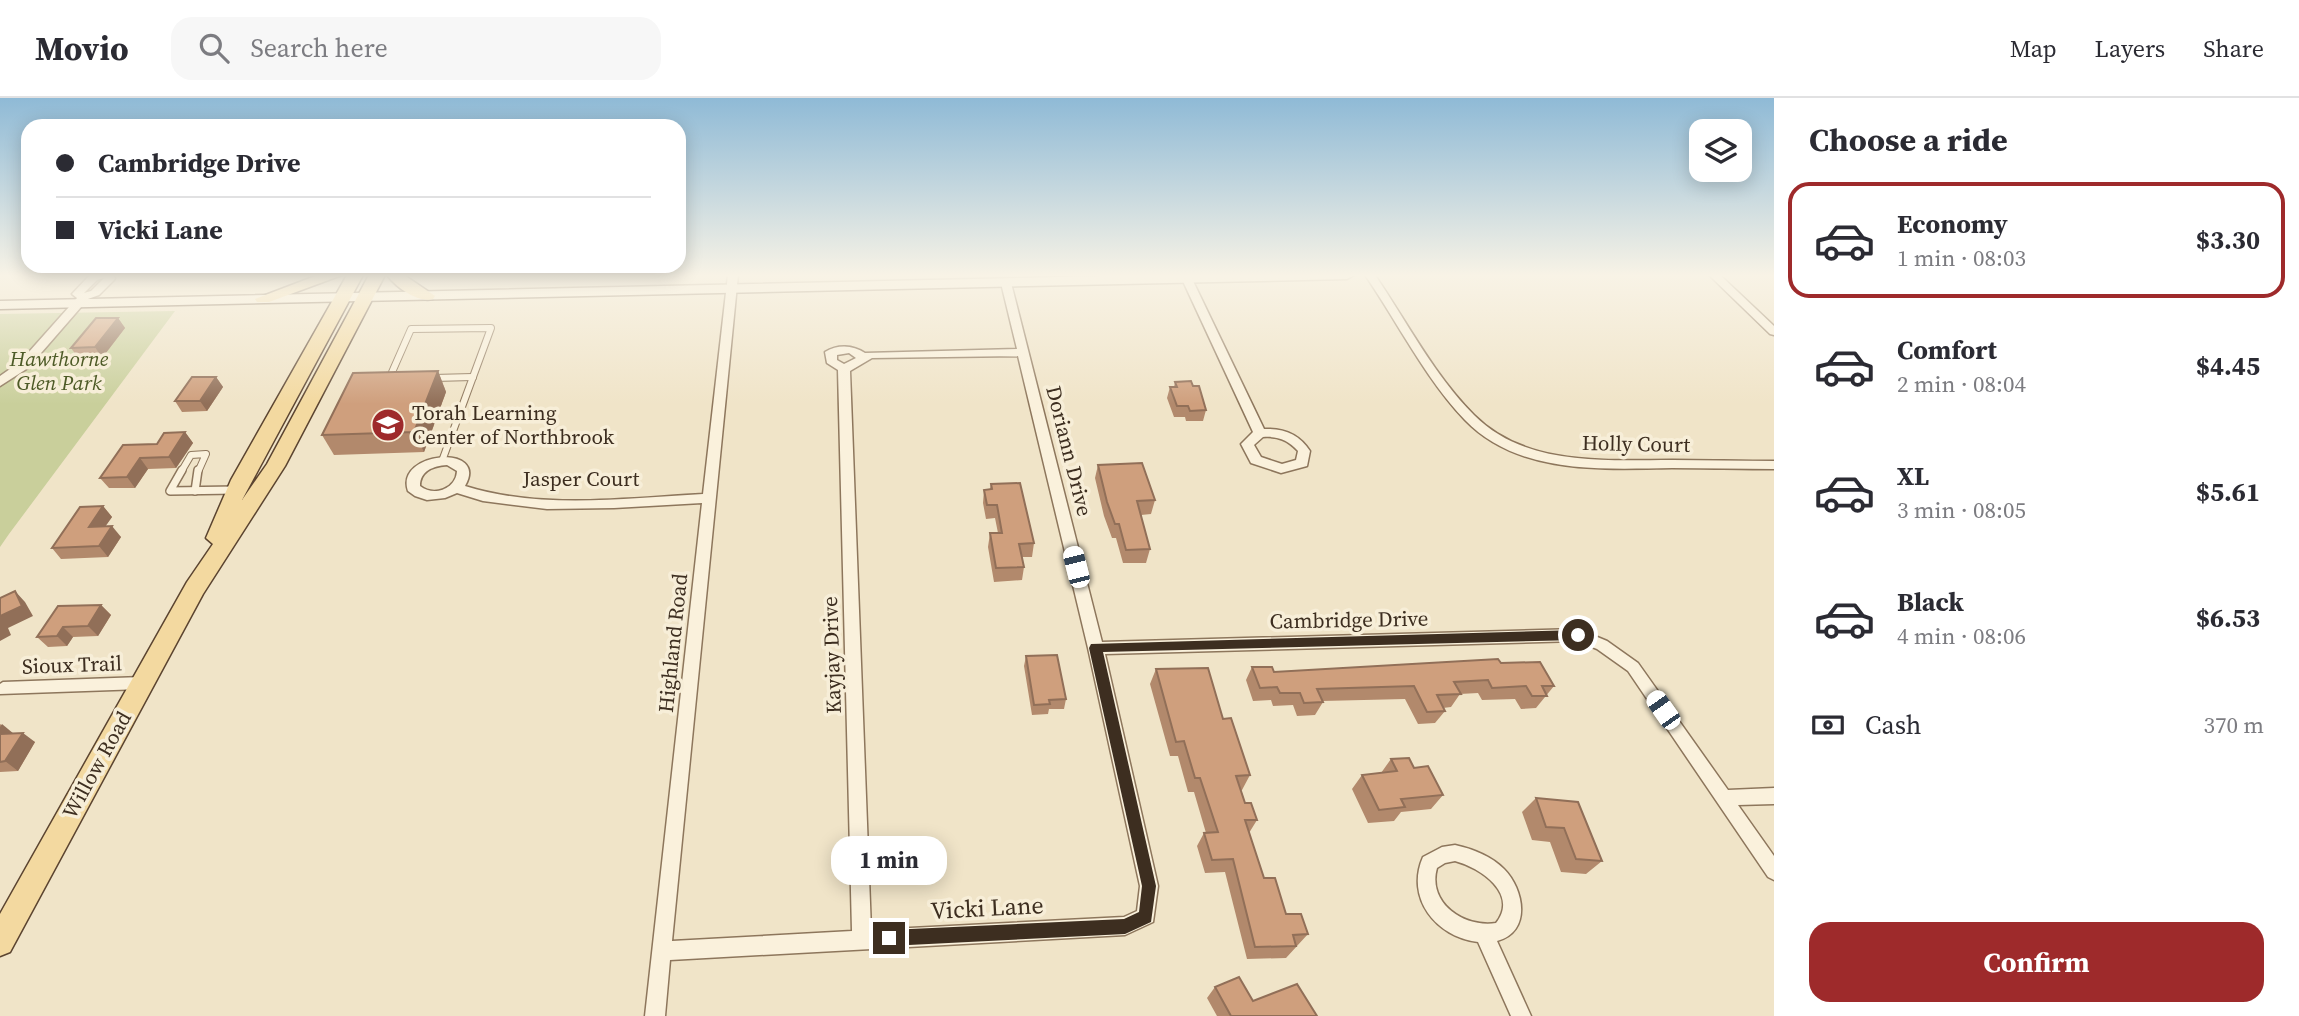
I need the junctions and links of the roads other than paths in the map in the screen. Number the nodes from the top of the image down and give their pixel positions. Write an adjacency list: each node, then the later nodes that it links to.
1 (66, 318): 16 (street)
2 (331, 318): 21 (main road, Willow Road)
3 (354, 318): 24 (main road, Willow Road)
4 (728, 318): 23 (street, Highland Road)
5 (1014, 318): 10 (street, Doriann Drive)
6 (1205, 318): 17 (street)
7 (1398, 318): 19 (street, Holly Court)
8 (1759, 318): 9 (street)
9 (1774, 332)
10 (1022, 352): 11 (street, Kayjay Drive); 25 (street, Doriann Drive)
11 (863, 357): 12 (street); 12 (street, Kayjay Drive)
12 (844, 369): 33 (street, Kayjay Drive)
13 (473, 377): 14 (lane); 15 (lane); 18 (lane)
14 (400, 378)
15 (427, 378)
16 (0, 382)
17 (1260, 433)
18 (442, 461): 20 (street); 20 (street, Jasper Court)
19 (1774, 466)
20 (455, 488): 23 (street, Jasper Court)
21 (237, 490): 22 (lane); 24 (main road, Willow Road)
22 (195, 491): 22 (lane)
23 (709, 498): 35 (street, Highland Road)
24 (195, 588): 26 (main road, Willow Road)
25 (1096, 648): 29 (street, Cambridge Drive); 31 (street, Doriann Drive)
26 (142, 683): 27 (street, Sioux Trail); 34 (main road, Willow Road)
27 (3, 689)
28 (1774, 796): 29 (street)
29 (1724, 798): 30 (street, Cambridge Drive)
30 (1774, 871)
31 (1146, 916): 33 (street, Vicki Lane)
32 (1485, 935): 32 (street); 37 (street)
33 (862, 940): 35 (street, Vicki Lane)
34 (0, 942)
35 (662, 951): 36 (street, Highland Road)
36 (655, 1016)
37 (1521, 1016)

